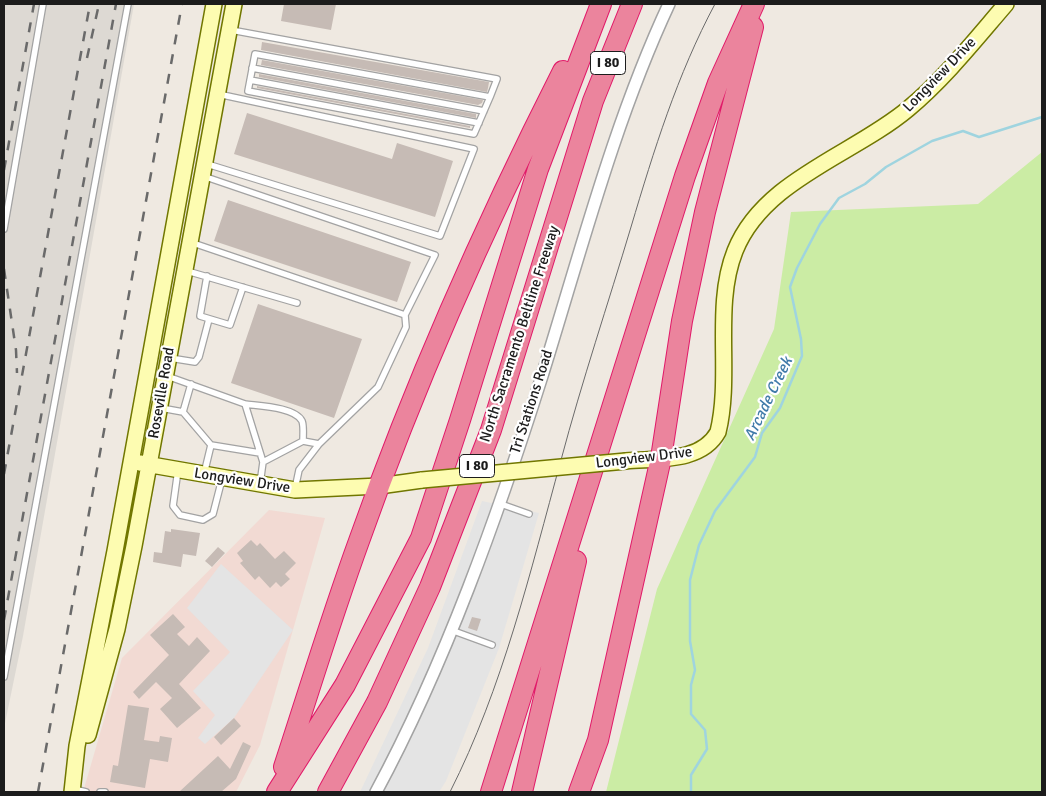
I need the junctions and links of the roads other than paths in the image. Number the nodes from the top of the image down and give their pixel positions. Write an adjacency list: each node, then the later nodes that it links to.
1 (42, 4): 19 (lane)
2 (128, 4): 52 (lane)
3 (214, 4): 38 (main road, Roseville Road)
4 (234, 4): 11 (main road, Roseville Road)
5 (600, 4): 45 (highway); 56 (highway)
6 (632, 4): 57 (highway, North Sacramento Beltline Freeway / I 80)
7 (669, 4): 47 (street, Tri Stations Road)
8 (754, 4): 49 (highway)
9 (759, 4): 37 (highway)
10 (1006, 4): 37 (main road, Longview Drive)
11 (229, 30): 14 (main road, Roseville Road); 15 (lane)
12 (252, 68): 13 (lane); 15 (lane); 16 (lane)
13 (250, 80): 17 (lane); 17 (lane)
14 (216, 93): 18 (main road, Roseville Road); 18 (lane)
15 (490, 98): 16 (lane)
16 (484, 111): 17 (lane)
17 (479, 123)
18 (202, 169): 20 (main road, Roseville Road); 25 (lane)
19 (4, 229)
20 (189, 242): 21 (main road, Roseville Road); 25 (lane)
21 (185, 270): 22 (lane); 27 (main road, Roseville Road)
22 (207, 276): 23 (lane); 26 (lane)
23 (243, 287): 24 (lane); 26 (lane)
24 (298, 303)
25 (405, 315): 34 (lane)
26 (209, 319): 27 (lane)
27 (168, 358): 28 (main road, Roseville Road)
28 (165, 375): 29 (lane); 31 (main road, Roseville Road)
29 (191, 384): 30 (lane); 32 (lane)
30 (245, 404): 33 (lane); 36 (lane)
31 (159, 408): 32 (lane); 40 (main road, Roseville Road)
32 (183, 412): 35 (lane)
33 (303, 441): 34 (lane); 39 (lane)
34 (318, 444): 46 (lane)
35 (211, 445): 36 (lane); 42 (lane)
36 (260, 453): 39 (lane)
37 (661, 458): 45 (main road, Longview Drive, bridge); 61 (highway)
38 (131, 461): 40 (main road, Longview Drive); 53 (main road, Roseville Road)
39 (263, 462): 44 (lane)
40 (149, 465): 41 (main road, Longview Drive); 53 (main road, Roseville Road)
41 (178, 470): 42 (main road, Longview Drive); 43 (lane)
42 (204, 475): 43 (main road, Longview Drive)
43 (222, 478): 44 (main road, Longview Drive)
44 (260, 486): 46 (main road, Longview Drive)
45 (379, 486): 46 (main road, Longview Drive); 56 (highway)
46 (294, 490)
47 (498, 504): 48 (lane); 50 (street, Tri Stations Road)
48 (529, 514)
49 (576, 518): 59 (highway); 60 (highway)
50 (451, 630): 51 (lane); 58 (street, Tri Stations Road)
51 (492, 645)
52 (4, 677)
53 (76, 788)
54 (100, 792): 55 (lane)
55 (105, 792)
56 (276, 792)
57 (328, 792)
58 (376, 792)
59 (491, 792)
60 (522, 792)
61 (579, 792)

